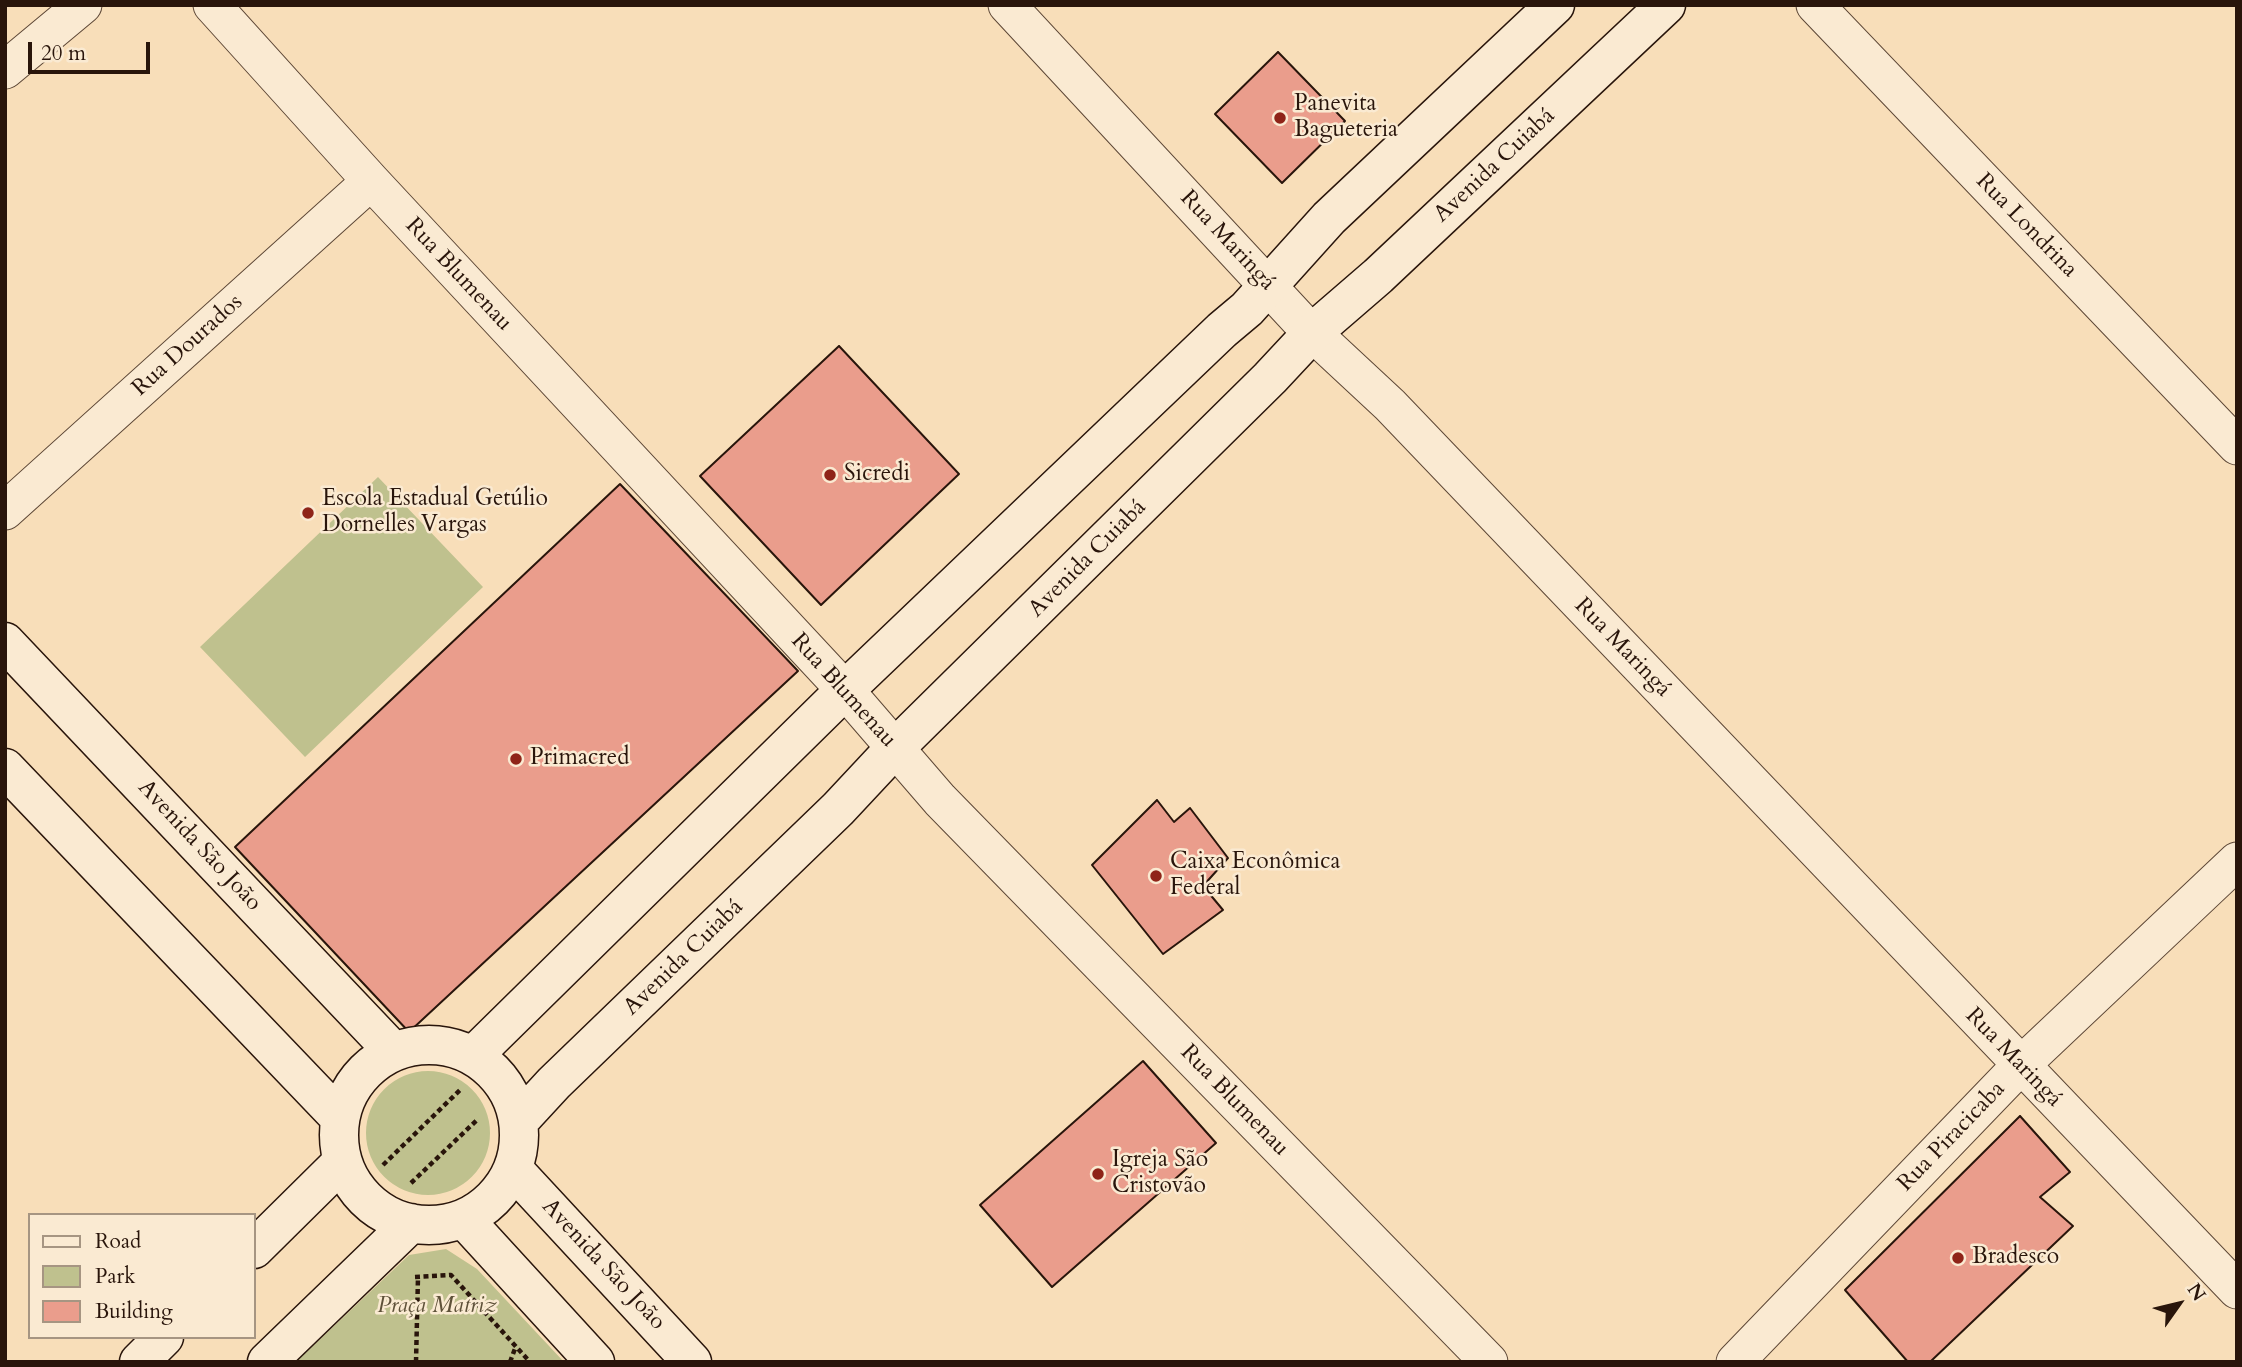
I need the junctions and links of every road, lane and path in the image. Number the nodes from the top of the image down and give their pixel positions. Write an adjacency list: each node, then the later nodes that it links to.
1 (83, 5): 7 (street)
2 (212, 5): 8 (street, Rua Blumenau)
3 (1007, 5): 9 (street, Rua Maringá)
4 (1555, 5): 9 (street)
5 (1666, 5): 10 (street, Avenida Cuiabá)
6 (1815, 5): 11 (street, Rua Londrina)
7 (5, 70)
8 (371, 181): 12 (street, Rua Dourados); 14 (street, Rua Blumenau)
9 (1268, 287): 10 (street, Rua Maringá); 14 (street)
10 (1312, 333): 15 (street, Avenida Cuiabá); 20 (street, Rua Maringá)
11 (2237, 446)
12 (5, 511)
13 (5, 642): 18 (street, Avenida São João)
14 (845, 690): 15 (street, Rua Blumenau); 19 (street)
15 (895, 748): 22 (street, Avenida Cuiabá); 40 (street, Rua Blumenau)
16 (5, 768): 21 (street)
17 (2237, 861): 20 (street, Rua Piracicaba)
18 (393, 1051): 19 (street); 21 (street)
19 (474, 1055): 22 (street)
20 (2020, 1066): 30 (street, Rua Maringá); 41 (street, Rua Piracicaba)
21 (340, 1118): 23 (street)
22 (518, 1122): 24 (street)
23 (342, 1162): 26 (street); 27 (street)
24 (513, 1169): 25 (street); 39 (street, Avenida São João)
25 (464, 1219): 26 (street); 38 (street)
26 (411, 1223): 34 (street)
27 (256, 1247)
28 (408, 1277): 29 (path)
29 (418, 1277): 32 (path); 35 (path)
30 (2237, 1290)
31 (162, 1339): 33 (street)
32 (516, 1346): 36 (path); 37 (path)
33 (139, 1362)
34 (267, 1362)
35 (416, 1362)
36 (510, 1362)
37 (530, 1362)
38 (595, 1362)
39 (692, 1362)
40 (1489, 1362)
41 (1734, 1362)

